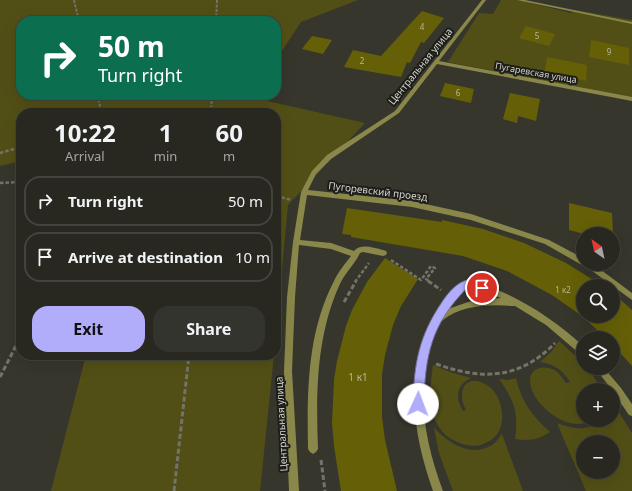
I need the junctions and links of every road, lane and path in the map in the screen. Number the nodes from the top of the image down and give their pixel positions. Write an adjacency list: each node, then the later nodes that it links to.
1 (74, 0): 5 (path)
2 (217, 0): 6 (path)
3 (484, 0): 8 (street, Центральная улица)
4 (519, 0): 7 (street)
5 (78, 16)
6 (216, 16)
7 (632, 23)
8 (436, 62): 9 (street, Пугаревская улица); 14 (street, Центральная улица)
9 (632, 99)
10 (16, 148): 11 (path)
11 (0, 153)
12 (16, 182): 13 (path)
13 (0, 183)
14 (304, 192): 15 (street, Центральная улица); 18 (street, Пугоревский проезд)
15 (296, 242): 17 (street); 37 (street, Центральная улица)
16 (384, 254): 17 (street); 21 (path)
17 (356, 255): 34 (street)
18 (576, 258)
19 (371, 260): 24 (path)
20 (597, 271): 22 (street)
21 (430, 282)
22 (632, 297)
23 (519, 303): 25 (street); 25 (street); 26 (street)
24 (342, 306)
25 (436, 320): 29 (street)
26 (562, 333): 27 (street); 29 (path)
27 (576, 345)
28 (16, 346): 32 (path)
29 (422, 359): 39 (street)
30 (188, 360): 36 (path)
31 (605, 375): 33 (street)
32 (0, 377)
33 (632, 412)
34 (313, 449)
35 (321, 454): 38 (path)
36 (174, 491)
37 (294, 491)
38 (325, 491)
39 (438, 491)

